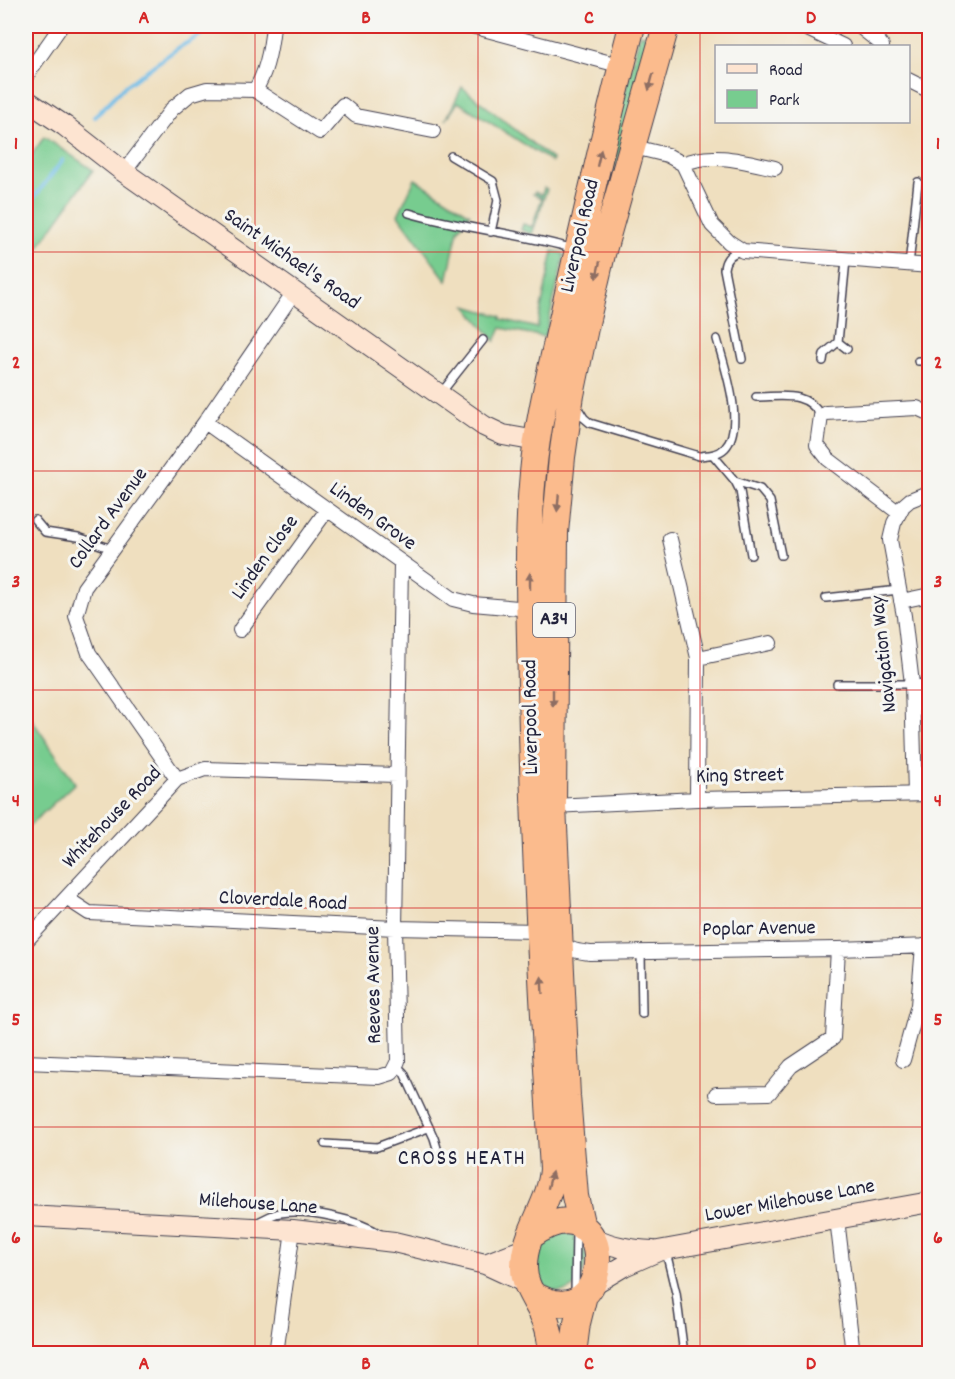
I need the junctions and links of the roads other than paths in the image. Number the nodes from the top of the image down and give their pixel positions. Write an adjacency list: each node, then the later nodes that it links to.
1 (61, 26): 11 (street)
2 (273, 26): 13 (street)
3 (472, 26): 10 (street)
4 (632, 26): 10 (highway, Liverpool Road / A34)
5 (666, 26): 17 (highway, Liverpool Road / A34, one-way to 17)
6 (801, 26): 8 (street)
7 (859, 26): 9 (street)
8 (841, 45)
9 (881, 45)
10 (622, 66): 25 (highway, Liverpool Road / A34, one-way to 10)
11 (26, 76)
12 (910, 81): 14 (street)
13 (255, 90): 16 (street); 21 (street)
14 (930, 91)
15 (26, 100): 21 (main road, Saint Michael's Road)
16 (432, 131)
17 (634, 147): 19 (street); 31 (highway, Liverpool Road / A34, one-way to 31)
18 (451, 156): 24 (lane)
19 (683, 164): 20 (street); 26 (street)
20 (775, 168)
21 (124, 172): 30 (main road, Saint Michael's Road)
22 (918, 182): 28 (lane)
23 (409, 213): 24 (lane)
24 (491, 232): 25 (lane)
25 (578, 250): 46 (highway, Liverpool Road / A34)
26 (743, 251): 27 (street); 36 (lane)
27 (846, 260): 28 (street); 34 (lane)
28 (909, 264): 29 (street)
29 (930, 266)
30 (294, 292): 40 (main road, Saint Michael's Road); 45 (street, Collard Avenue)
31 (586, 323): 41 (highway, Liverpool Road / A34); 46 (highway, A34)
32 (717, 339): 47 (lane)
33 (483, 340): 40 (lane)
34 (838, 342): 35 (lane); 37 (lane)
35 (847, 349)
36 (742, 359)
37 (823, 361)
38 (918, 361): 39 (lane)
39 (930, 361)
40 (440, 395): 46 (main road, Saint Michael's Road)
41 (571, 395): 46 (highway, Liverpool Road / A34); 47 (lane)
42 (756, 397): 44 (lane)
43 (930, 414): 44 (street)
44 (820, 416): 51 (street)
45 (205, 422): 50 (street, Linden Grove); 54 (street, Collard Avenue)
46 (550, 447): 61 (highway, Liverpool Road / A34, one-way to 46); 73 (highway, Liverpool Road / A34, one-way to 73)
47 (713, 455): 48 (lane)
48 (735, 481): 55 (lane); 56 (lane)
49 (930, 492): 51 (street)
50 (327, 510): 57 (street, Linden Grove); 62 (street, Linden Close)
51 (899, 513): 58 (street, Navigation Way)
52 (35, 520): 54 (lane)
53 (670, 540): 64 (street)
54 (112, 549): 69 (street, Collard Avenue)
55 (751, 555)
56 (780, 555)
57 (402, 564): 61 (street, Linden Grove); 68 (street, Reeves Avenue)
58 (900, 595): 59 (street); 60 (lane); 67 (street, Navigation Way)
59 (930, 595)
60 (826, 598)
61 (530, 609): 76 (highway, Liverpool Road / A34)
62 (240, 630)
63 (770, 643): 64 (street)
64 (698, 658): 72 (street)
65 (930, 683): 67 (lane)
66 (837, 684): 67 (lane)
67 (912, 684): 70 (street, Navigation Way)
68 (396, 775): 69 (street, Whitehouse Road); 75 (street, Reeves Avenue)
69 (177, 779): 74 (street, Whitehouse Road)
70 (915, 794): 71 (street, King Street); 72 (street, King Street)
71 (930, 794)
72 (697, 799): 73 (street, King Street)
73 (553, 806): 76 (highway, Liverpool Road / A34)
74 (66, 898): 75 (street, Cloverdale Road); 77 (street, Whitehouse Road)
75 (395, 928): 76 (street, Cloverdale Road); 84 (street, Reeves Avenue)
76 (549, 933): 80 (street, Poplar Avenue); 93 (highway, Liverpool Road / A34); 95 (highway, Liverpool Road / A34, one-way to 76)
77 (26, 941)
78 (926, 946): 79 (street, Poplar Avenue); 82 (street)
79 (838, 950): 80 (street, Poplar Avenue); 85 (street)
80 (641, 952): 81 (lane)
81 (642, 1014)
82 (903, 1060)
83 (26, 1062): 84 (street, Reeves Avenue)
84 (397, 1066): 86 (lane)
85 (716, 1094)
86 (428, 1128): 87 (lane); 88 (lane)
87 (325, 1144)
88 (436, 1160)
89 (930, 1202): 91 (main road, Lower Milehouse Lane)
90 (26, 1216): 92 (main road, Milehouse Lane)
91 (837, 1219): 97 (main road, Lower Milehouse Lane); 105 (street)
92 (245, 1228): 94 (main road, Milehouse Lane); 96 (lane)
93 (583, 1229): 95 (highway); 97 (main road, Lower Milehouse Lane); 100 (highway)
94 (293, 1230): 96 (main road, Milehouse Lane); 101 (street)
95 (530, 1241): 98 (main road); 99 (highway)
96 (394, 1242): 98 (main road, Milehouse Lane)
97 (662, 1250): 100 (main road, Lower Milehouse Lane); 104 (lane)
98 (485, 1264): 99 (main road, Milehouse Lane)
99 (529, 1289): 100 (highway); 102 (highway)
100 (584, 1293): 103 (highway)
101 (276, 1353)
102 (552, 1353)
103 (573, 1353)
104 (684, 1353)
105 (853, 1353)

